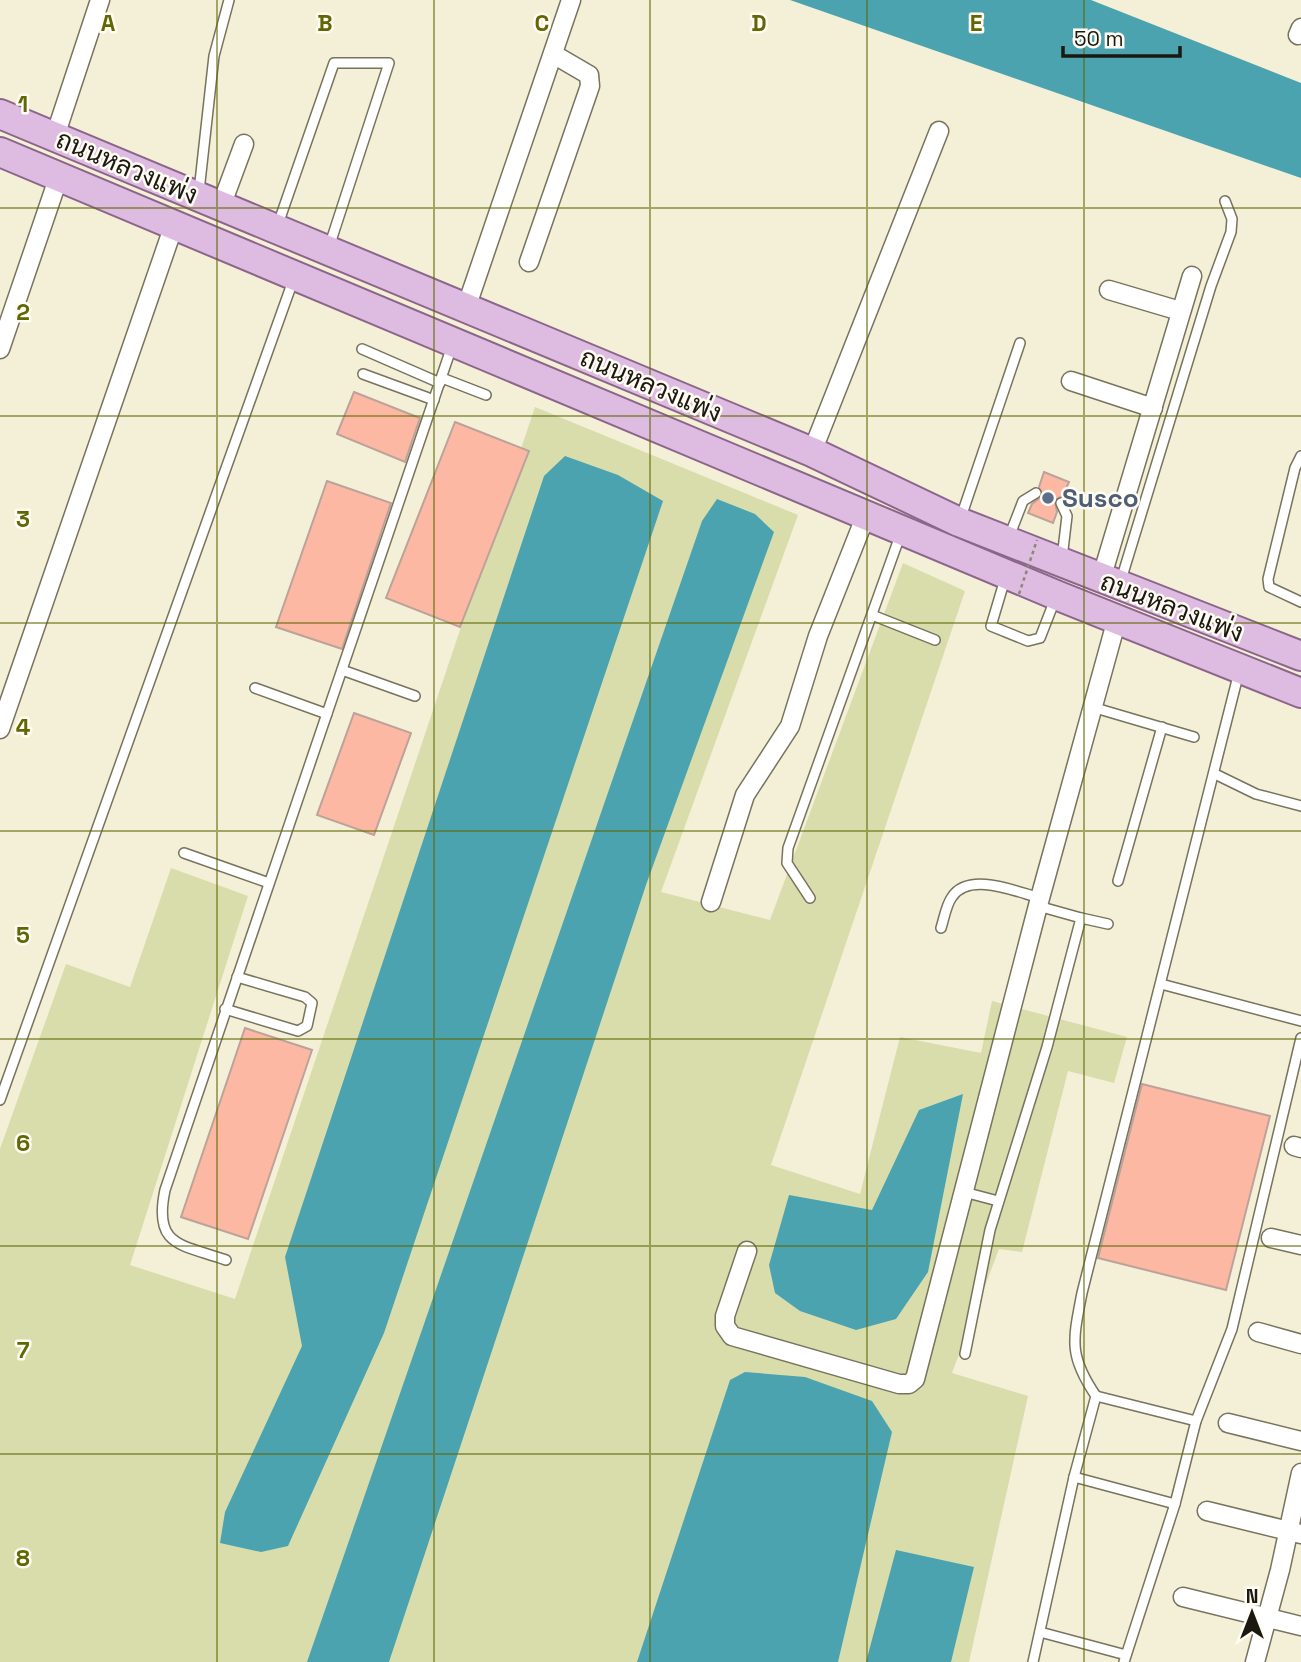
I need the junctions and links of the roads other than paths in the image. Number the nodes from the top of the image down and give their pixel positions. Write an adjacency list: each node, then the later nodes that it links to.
1 (100, 0): 7 (street)
2 (229, 0): 11 (lane)
3 (571, 0): 4 (street)
4 (553, 54): 16 (street); 20 (street)
5 (0, 114): 7 (main road, ถนนหลวงแพ่ง)
6 (939, 131): 32 (street)
7 (55, 136): 11 (main road, ถนนหลวงแพ่ง)
8 (244, 144): 11 (street)
9 (0, 152): 10 (main road, ถนนหลวงแพ่ง)
10 (59, 177): 13 (main road, ถนนหลวงแพ่ง); 24 (street)
11 (209, 201): 14 (main road, ถนนหลวงแพ่ง)
12 (1225, 201): 41 (lane)
13 (174, 225): 17 (main road, ถนนหลวงแพ่ง); 57 (street)
14 (277, 229): 15 (main road, ถนนหลวงแพ่ง); 15 (lane)
15 (328, 250): 20 (main road, ถนนหลวงแพ่ง)
16 (529, 261)
17 (295, 276): 22 (main road, ถนนหลวงแพ่ง); 75 (lane)
18 (1192, 276): 21 (street)
19 (1109, 290): 21 (street)
20 (466, 308): 32 (main road, ถนนหลวงแพ่ง)
21 (1180, 311): 31 (street)
22 (454, 341): 27 (lane); 36 (main road, ถนนหลวงแพ่ง)
23 (1020, 343): 37 (lane)
24 (0, 349)
25 (362, 349): 27 (lane)
26 (363, 374): 30 (lane)
27 (441, 381): 29 (lane); 30 (lane)
28 (1071, 381): 31 (street)
29 (486, 395)
30 (434, 400): 50 (lane)
31 (1153, 408): 41 (street)
32 (812, 452): 37 (main road, ถนนหลวงแพ่ง)
33 (1301, 457): 44 (lane)
34 (1036, 493): 39 (lane)
35 (1061, 503): 40 (lane)
36 (866, 515): 38 (main road, ถนนหลวงแพ่ง); 65 (street)
37 (959, 522): 39 (main road, ถนนหลวงแพ่ง)
38 (902, 531): 42 (main road, ถนนหลวงแพ่ง); 45 (lane)
39 (1007, 541): 40 (main road, ถนนหลวงแพ่ง)
40 (1061, 563): 41 (main road, ถนนหลวงแพ่ง)
41 (1110, 583): 48 (main road, ถนนหลวงแพ่ง)
42 (1013, 584): 43 (main road, ถนนหลวงแพ่ง); 43 (lane)
43 (1056, 595): 46 (main road, ถนนหลวงแพ่ง)
44 (1301, 602)
45 (872, 615): 47 (lane); 64 (lane)
46 (1117, 619): 49 (main road, ถนนหลวงแพ่ง); 54 (street)
47 (935, 640)
48 (1301, 656)
49 (1240, 669): 52 (main road, ถนนหลวงแพ่ง); 59 (lane)
50 (342, 670): 53 (lane); 55 (lane)
51 (255, 688): 55 (lane)
52 (1301, 693)
53 (415, 696)
54 (1092, 707): 56 (lane); 66 (street)
55 (327, 714): 63 (lane)
56 (1162, 727): 58 (lane); 62 (lane)
57 (0, 729)
58 (1194, 737)
59 (1215, 774): 60 (lane); 71 (lane)
60 (1301, 806)
61 (184, 853): 63 (lane)
62 (1118, 881)
63 (269, 883): 70 (lane)
64 (810, 898)
65 (711, 902)
66 (1039, 902): 67 (lane); 69 (lane); 76 (street)
67 (1081, 918): 68 (lane); 77 (lane)
68 (1108, 924)
69 (941, 928)
70 (237, 977): 72 (lane); 72 (lane)
71 (1161, 984): 73 (lane); 85 (lane)
72 (225, 1009): 81 (lane)
73 (1301, 1021)
74 (1301, 1038): 86 (lane)
75 (0, 1100)
76 (964, 1192): 77 (lane); 80 (street)
77 (999, 1201): 84 (lane)
78 (1271, 1238): 79 (street)
79 (1301, 1245)
80 (747, 1251)
81 (226, 1260)
82 (1258, 1332): 83 (street)
83 (1301, 1344)
84 (965, 1354)
85 (1096, 1396): 86 (lane); 90 (lane)
86 (1196, 1421): 91 (lane)
87 (1228, 1423): 88 (street)
88 (1301, 1441)
89 (1301, 1473): 93 (street)
90 (1074, 1477): 91 (lane); 97 (lane)
91 (1175, 1504): 98 (lane)
92 (1207, 1511): 93 (street)
93 (1294, 1532): 95 (street)
94 (1182, 1597): 95 (street)
95 (1267, 1618): 96 (street); 100 (street)
96 (1301, 1626)
97 (1040, 1632): 98 (lane); 99 (lane)
98 (1125, 1658)
99 (1033, 1662)
100 (1255, 1662)

